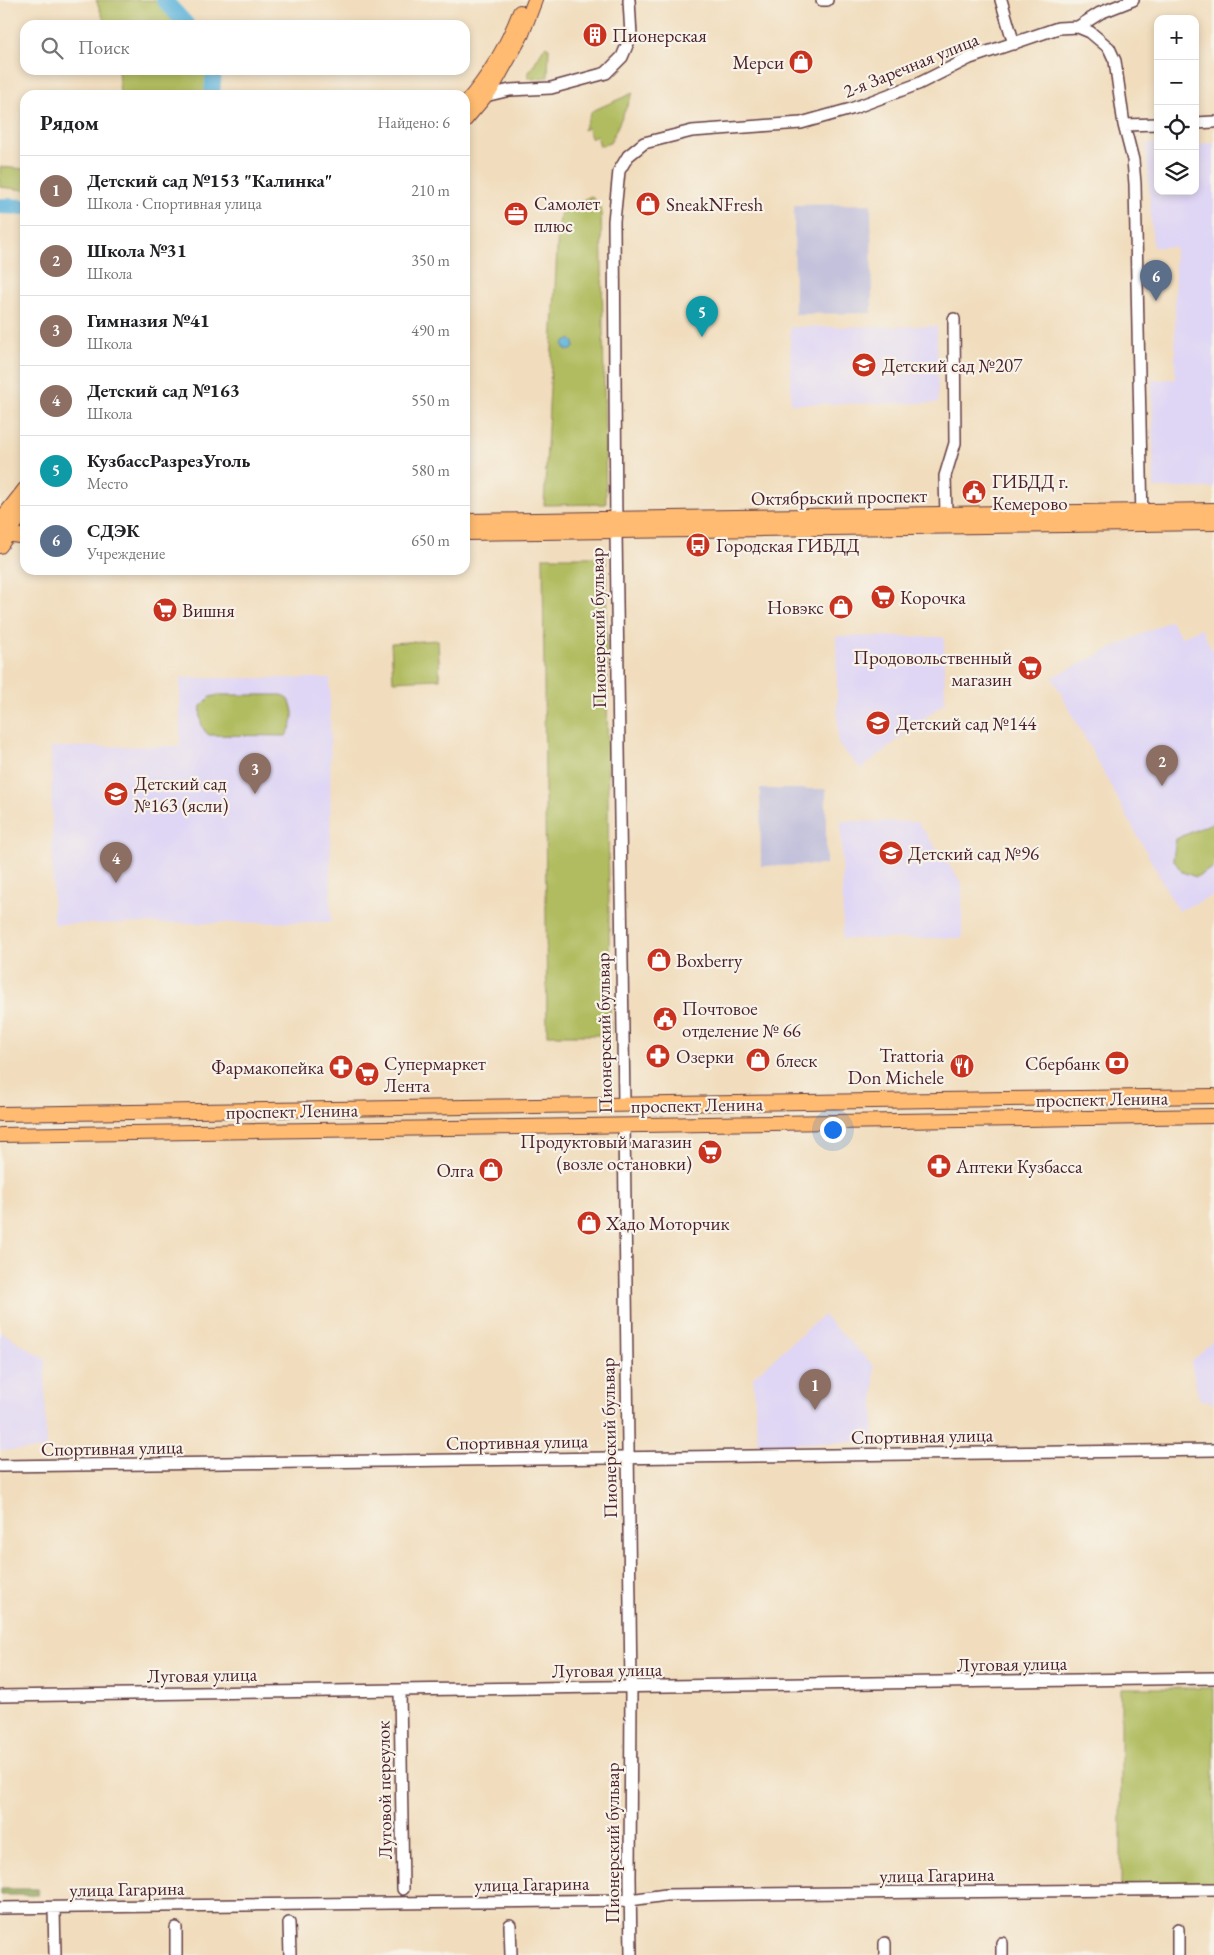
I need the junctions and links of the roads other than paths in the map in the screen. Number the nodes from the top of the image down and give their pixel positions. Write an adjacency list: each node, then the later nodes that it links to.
1 (525, 0): 11 (main road)
2 (535, 0): 10 (main road)
3 (630, 0): 10 (street)
4 (822, 0): 5 (street)
5 (827, 0)
6 (1001, 0): 9 (street)
7 (1133, 0): 8 (street, 2-я Заречная улица)
8 (1078, 27): 9 (street, 2-я Заречная улица); 16 (street)
9 (1014, 44): 17 (street, 2-я Заречная улица)
10 (485, 96): 12 (main road)
11 (470, 99)
12 (470, 114)
13 (1214, 122): 14 (street)
14 (1199, 123)
15 (1154, 124): 16 (street)
16 (1124, 125): 23 (street)
17 (619, 172): 27 (street, Пионерский бульвар)
18 (954, 319): 22 (street)
19 (20, 498): 25 (main road)
20 (1214, 510): 23 (main road, Октябрьский проспект)
21 (20, 512): 25 (main road)
22 (946, 514): 23 (main road, Октябрьский проспект); 27 (main road, Октябрьский проспект)
23 (1142, 517): 26 (main road, Октябрьский проспект); 27 (main road, Октябрьский проспект)
24 (470, 521): 27 (main road, Октябрьский проспект)
25 (7, 523): 28 (main road); 30 (main road)
26 (1214, 523)
27 (616, 525): 29 (main road, Октябрьский проспект); 33 (street, Пионерский бульвар)
28 (20, 533)
29 (470, 533)
30 (0, 546)
31 (1179, 1096): 32 (main road, проспект Ленина); 33 (main road, проспект Ленина); 35 (main road)
32 (1214, 1096)
33 (624, 1105): 34 (main road, проспект Ленина); 37 (main road, Пионерский бульвар)
34 (0, 1114)
35 (1182, 1116): 36 (main road, проспект Ленина); 37 (main road, проспект Ленина)
36 (1214, 1116)
37 (624, 1125): 38 (main road, проспект Ленина); 40 (street, Пионерский бульвар)
38 (0, 1135)
39 (1214, 1450): 40 (street, Спортивная улица)
40 (628, 1458): 41 (street, Спортивная улица); 43 (street, Пионерский бульвар)
41 (0, 1466)
42 (1214, 1678): 43 (street, Луговая улица)
43 (631, 1687): 44 (street, Луговая улица); 48 (street, Пионерский бульвар)
44 (400, 1690): 45 (street, Луговая улица); 46 (street, Луговой переулок)
45 (0, 1696)
46 (403, 1889)
47 (1214, 1889): 48 (street, улица Гагарина)
48 (630, 1900): 50 (street, улица Гагарина); 61 (street, Пионерский бульвар)
49 (0, 1908): 50 (street, улица Гагарина)
50 (54, 1908): 57 (street)
51 (289, 1923): 59 (street)
52 (510, 1925): 60 (street)
53 (176, 1928): 58 (street)
54 (1178, 1929): 64 (street)
55 (885, 1943): 62 (street)
56 (1002, 1943): 63 (street)
57 (55, 1955)
58 (176, 1955)
59 (290, 1955)
60 (511, 1955)
61 (631, 1955)
62 (885, 1955)
63 (1002, 1955)
64 (1178, 1955)

